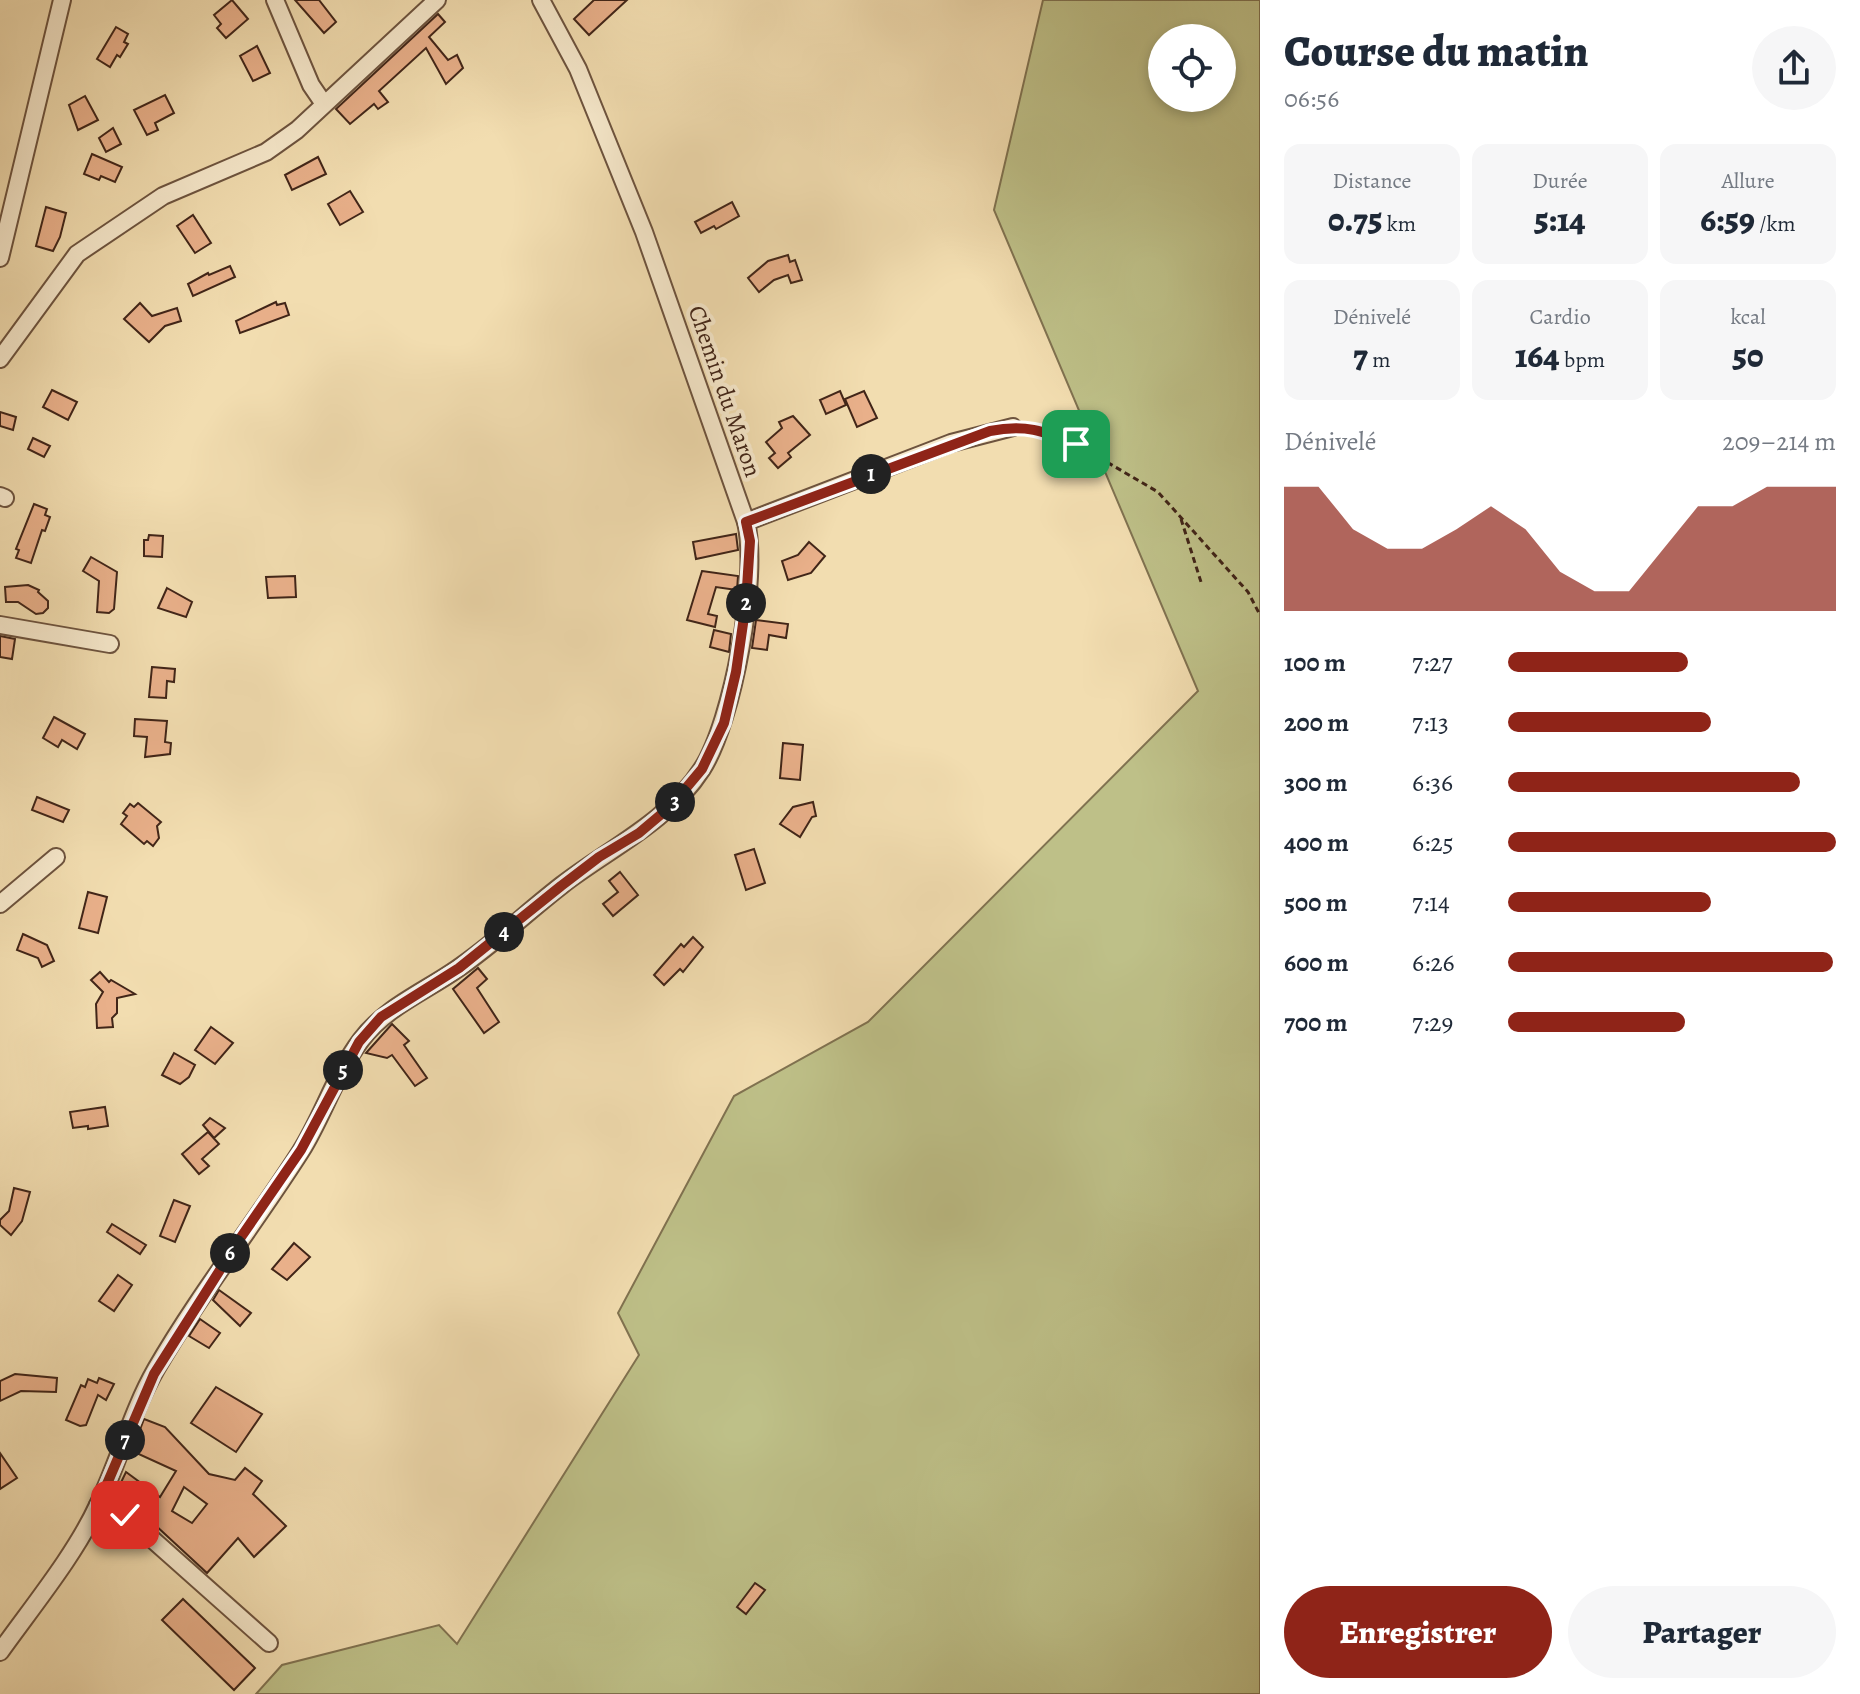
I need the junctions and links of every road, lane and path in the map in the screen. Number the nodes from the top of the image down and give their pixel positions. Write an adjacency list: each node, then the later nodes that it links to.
1 (62, 0): 6 (street)
2 (275, 0): 5 (street)
3 (437, 0): 5 (street)
4 (541, 0): 11 (street, Chemin du Maron)
5 (324, 104): 8 (street)
6 (6, 203): 7 (street)
7 (0, 258)
8 (0, 359)
9 (1013, 427): 10 (path); 11 (street)
10 (1180, 515): 12 (path); 13 (path)
11 (746, 522): 18 (street, Chemin du Maron)
12 (1201, 582)
13 (1260, 615)
14 (0, 625): 15 (street)
15 (110, 644)
16 (56, 857): 17 (street)
17 (0, 904)
18 (98, 1505): 19 (street); 20 (street, Chemin du Maron)
19 (269, 1643)
20 (0, 1652)

